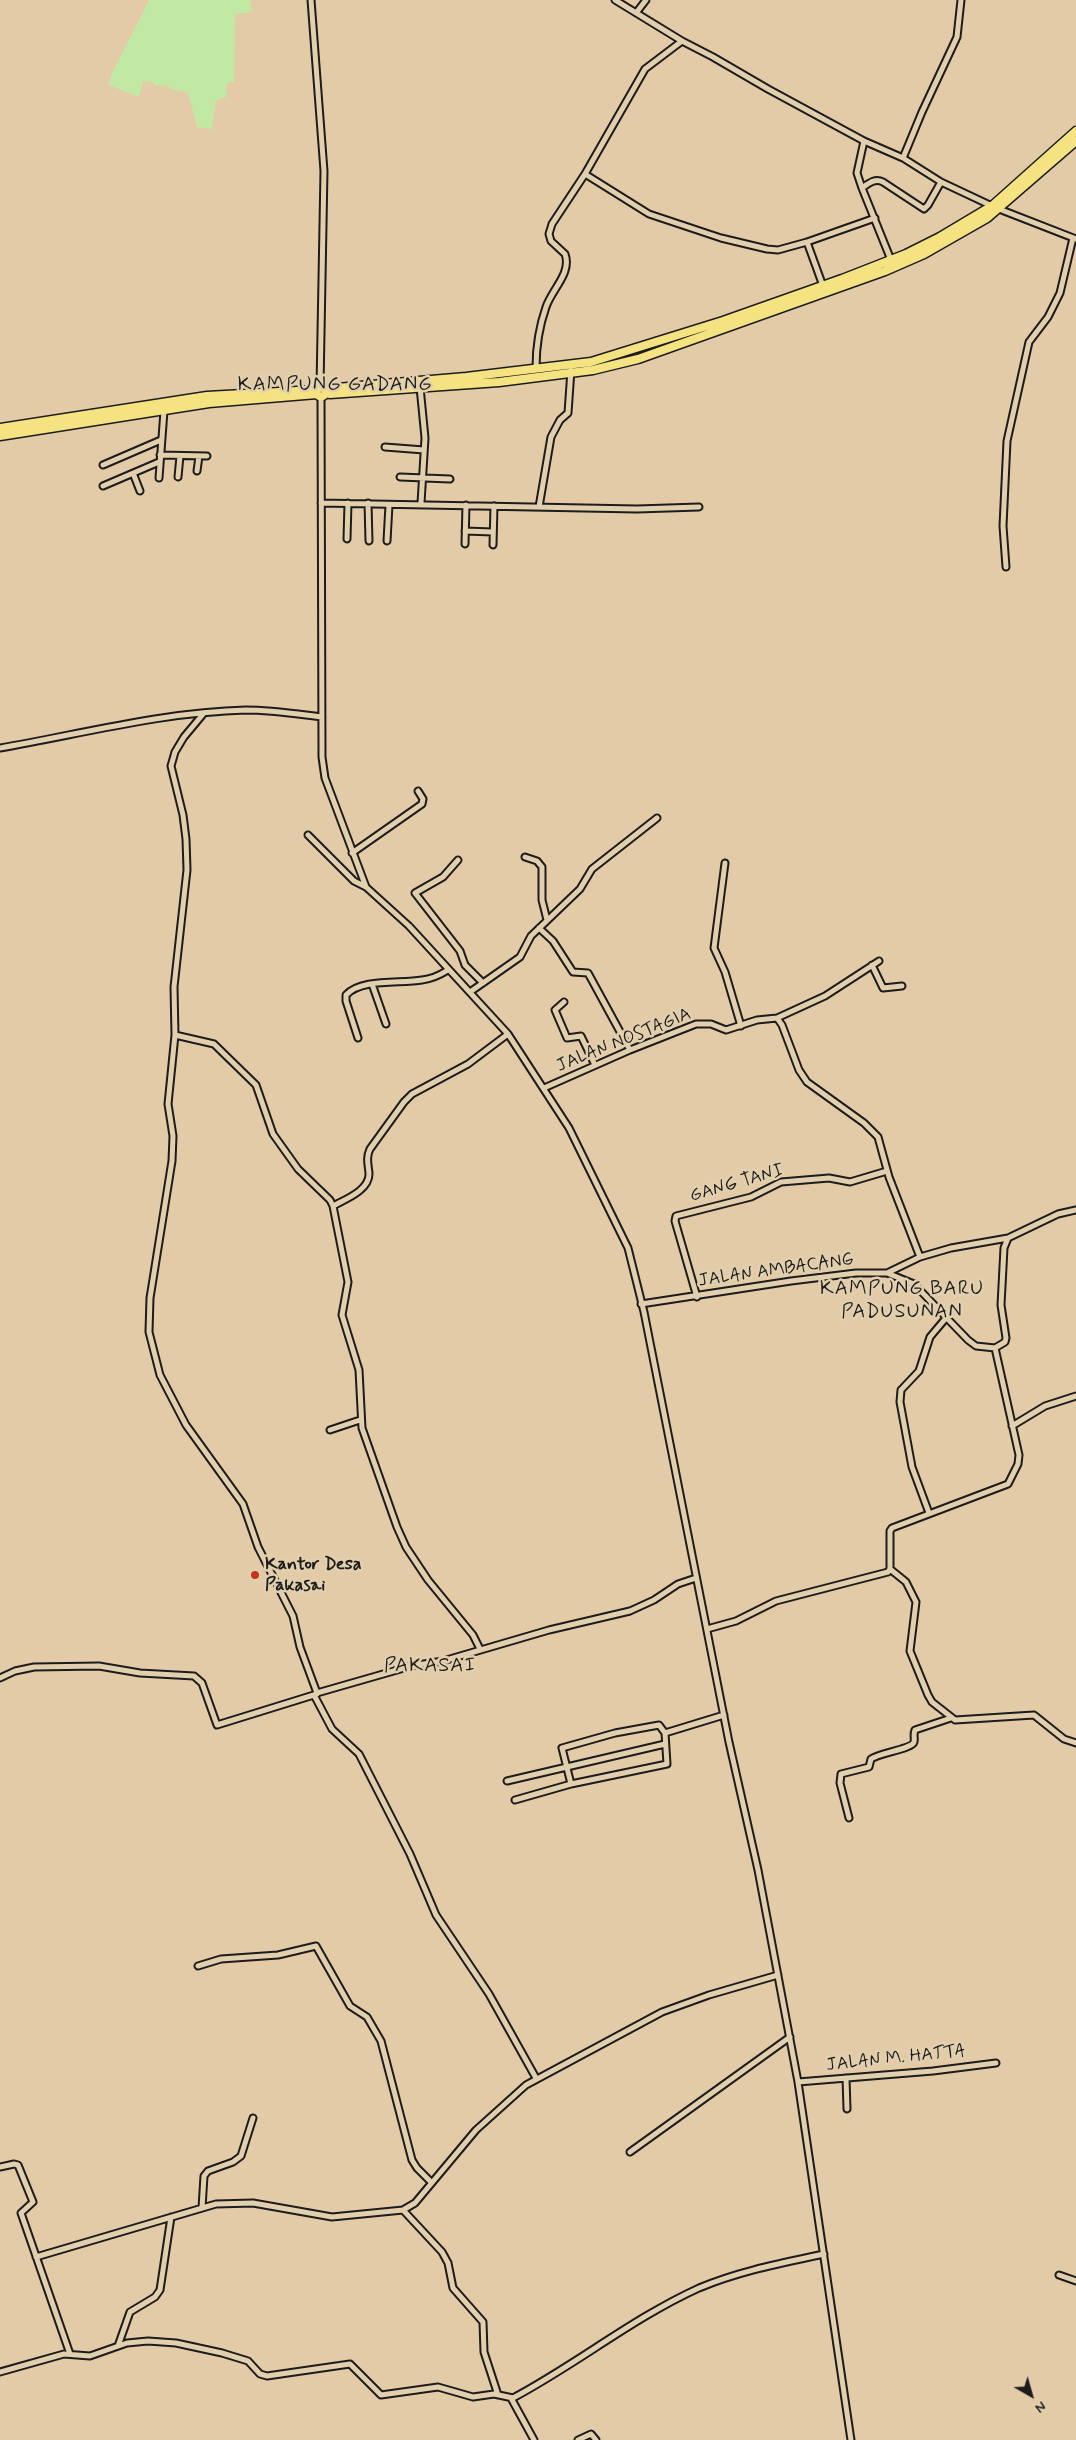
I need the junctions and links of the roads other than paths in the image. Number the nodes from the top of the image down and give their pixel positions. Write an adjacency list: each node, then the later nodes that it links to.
1 (311, 0): 26 (street)
2 (616, 0): 5 (street)
3 (646, 0): 5 (street)
4 (961, 0): 10 (street)
5 (636, 13): 6 (street)
6 (682, 42): 8 (street); 11 (street)
7 (1076, 131): 14 (highway)
8 (864, 141): 10 (street); 13 (street)
9 (1076, 141): 14 (highway)
10 (903, 158): 12 (street)
11 (585, 174): 17 (street); 23 (street)
12 (941, 182): 13 (street); 14 (street)
13 (862, 188): 15 (street)
14 (996, 207): 16 (street); 18 (highway)
15 (875, 218): 17 (street); 19 (street)
16 (1074, 238): 65 (street)
17 (807, 242): 20 (street)
18 (922, 251): 19 (highway); 22 (highway)
19 (891, 260): 20 (highway)
20 (822, 286): 21 (highway)
21 (724, 321): 22 (highway); 24 (highway)
22 (726, 329): 24 (highway)
23 (536, 368): 24 (highway); 26 (highway)
24 (571, 370): 25 (highway); 56 (street)
25 (420, 387): 26 (highway); 33 (street)
26 (321, 392): 27 (highway); 49 (street)
27 (184, 404): 28 (highway); 29 (highway)
28 (164, 411): 30 (highway); 31 (street)
29 (0, 428)
30 (0, 436)
31 (161, 440): 34 (street); 39 (street)
32 (385, 447): 33 (street)
33 (424, 450): 45 (street)
34 (160, 455): 35 (street); 38 (street)
35 (180, 456): 36 (street); 42 (street)
36 (199, 456): 37 (street); 40 (street)
37 (207, 456)
38 (159, 462): 41 (street); 44 (street)
39 (103, 465)
40 (197, 470)
41 (133, 473): 47 (street); 48 (street)
42 (178, 477)
43 (400, 477): 45 (street)
44 (159, 478)
45 (422, 478): 46 (street); 52 (street)
46 (450, 479)
47 (103, 486)
48 (140, 491)
49 (320, 503): 50 (street); 67 (street)
50 (348, 503): 51 (street); 60 (street)
51 (368, 503): 53 (street); 62 (street)
52 (421, 503): 53 (street); 54 (street)
53 (389, 505): 61 (street)
54 (466, 505): 55 (street); 58 (street)
55 (494, 506): 56 (street); 59 (street)
56 (539, 507): 57 (street)
57 (698, 507)
58 (465, 531): 59 (street); 63 (street)
59 (493, 532): 64 (street)
60 (347, 539)
61 (386, 540)
62 (369, 541)
63 (465, 544)
64 (493, 545)
65 (1006, 567)
66 (204, 713): 67 (street); 68 (street); 91 (street)
67 (322, 717): 72 (street)
68 (0, 748)
69 (418, 790): 72 (street)
70 (657, 818): 77 (street)
71 (308, 835): 76 (street)
72 (352, 853): 76 (street)
73 (525, 856): 77 (street)
74 (458, 860): 82 (street)
75 (725, 863): 89 (street)
76 (366, 887): 81 (street)
77 (547, 920): 78 (street)
78 (538, 928): 82 (street); 93 (street)
79 (879, 961): 80 (street, JALAN NOSTAGIA)
80 (872, 965): 84 (street); 87 (street, JALAN NOSTAGIA)
81 (448, 970): 83 (street); 85 (street)
82 (483, 983): 85 (street)
83 (372, 984): 88 (street); 92 (street)
84 (902, 986)
85 (470, 992): 90 (street)
86 (564, 1002): 94 (street)
87 (777, 1018): 89 (street, JALAN NOSTAGIA); 96 (street)
88 (386, 1024)
89 (741, 1026): 93 (street, JALAN NOSTAGIA)
90 (508, 1034): 95 (street); 97 (street)
91 (175, 1035): 97 (street); 116 (street)
92 (358, 1038)
93 (630, 1050): 94 (street, JALAN NOSTAGIA)
94 (595, 1065): 95 (street, JALAN NOSTAGIA)
95 (544, 1088): 103 (street)
96 (887, 1171): 100 (street); 102 (street, GANG TANI)
97 (333, 1206): 107 (street)
98 (1076, 1210): 99 (street)
99 (1008, 1238): 100 (street); 105 (street)
100 (920, 1257): 101 (street)
101 (887, 1273): 102 (street, JALAN AMBACANG); 104 (street, JALAN AMBACANG)
102 (697, 1297): 103 (street, JALAN AMBACANG)
103 (642, 1304): 112 (street)
104 (946, 1318): 105 (street, JALAN AMBACANG); 110 (street)
105 (995, 1348): 108 (street)
106 (1076, 1396): 108 (street)
107 (360, 1420): 109 (street); 114 (street)
108 (1012, 1426): 110 (street)
109 (330, 1430)
110 (929, 1513): 111 (street)
111 (890, 1569): 113 (street); 118 (street)
112 (696, 1578): 113 (street); 114 (street)
113 (707, 1629): 117 (street)
114 (480, 1649): 116 (street)
115 (0, 1678): 116 (street)
116 (316, 1694): 131 (street)
117 (724, 1715): 119 (street); 128 (street)
118 (951, 1718): 120 (street); 126 (street)
119 (664, 1733): 121 (street); 122 (street)
120 (1076, 1743)
121 (665, 1744): 122 (street); 124 (street)
122 (567, 1767): 123 (street); 124 (street)
123 (507, 1780)
124 (571, 1784): 125 (street)
125 (515, 1800)
126 (849, 1818)
127 (198, 1966): 138 (street)
128 (778, 1975): 129 (street); 131 (street)
129 (790, 2037): 133 (street); 136 (street)
130 (996, 2063): 132 (street, JALAN M. HATTA)
131 (536, 2078): 138 (street)
132 (846, 2078): 133 (street, JALAN M. HATTA); 134 (street)
133 (798, 2082): 142 (street)
134 (847, 2109)
135 (253, 2118): 139 (street)
136 (630, 2152)
137 (0, 2168): 143 (street)
138 (431, 2182): 140 (street)
139 (202, 2208): 140 (street); 141 (street)
140 (403, 2210): 149 (street)
141 (171, 2216): 143 (street); 146 (street)
142 (824, 2254): 150 (street); 154 (street)
143 (36, 2257): 147 (street)
144 (1059, 2275): 145 (street)
145 (1076, 2281)
146 (118, 2346): 147 (street); 149 (street)
147 (70, 2354): 148 (street)
148 (0, 2372)
149 (498, 2395): 150 (street)
150 (512, 2398): 151 (street)
151 (534, 2440)
152 (578, 2440): 153 (street)
153 (596, 2440)
154 (851, 2440)

